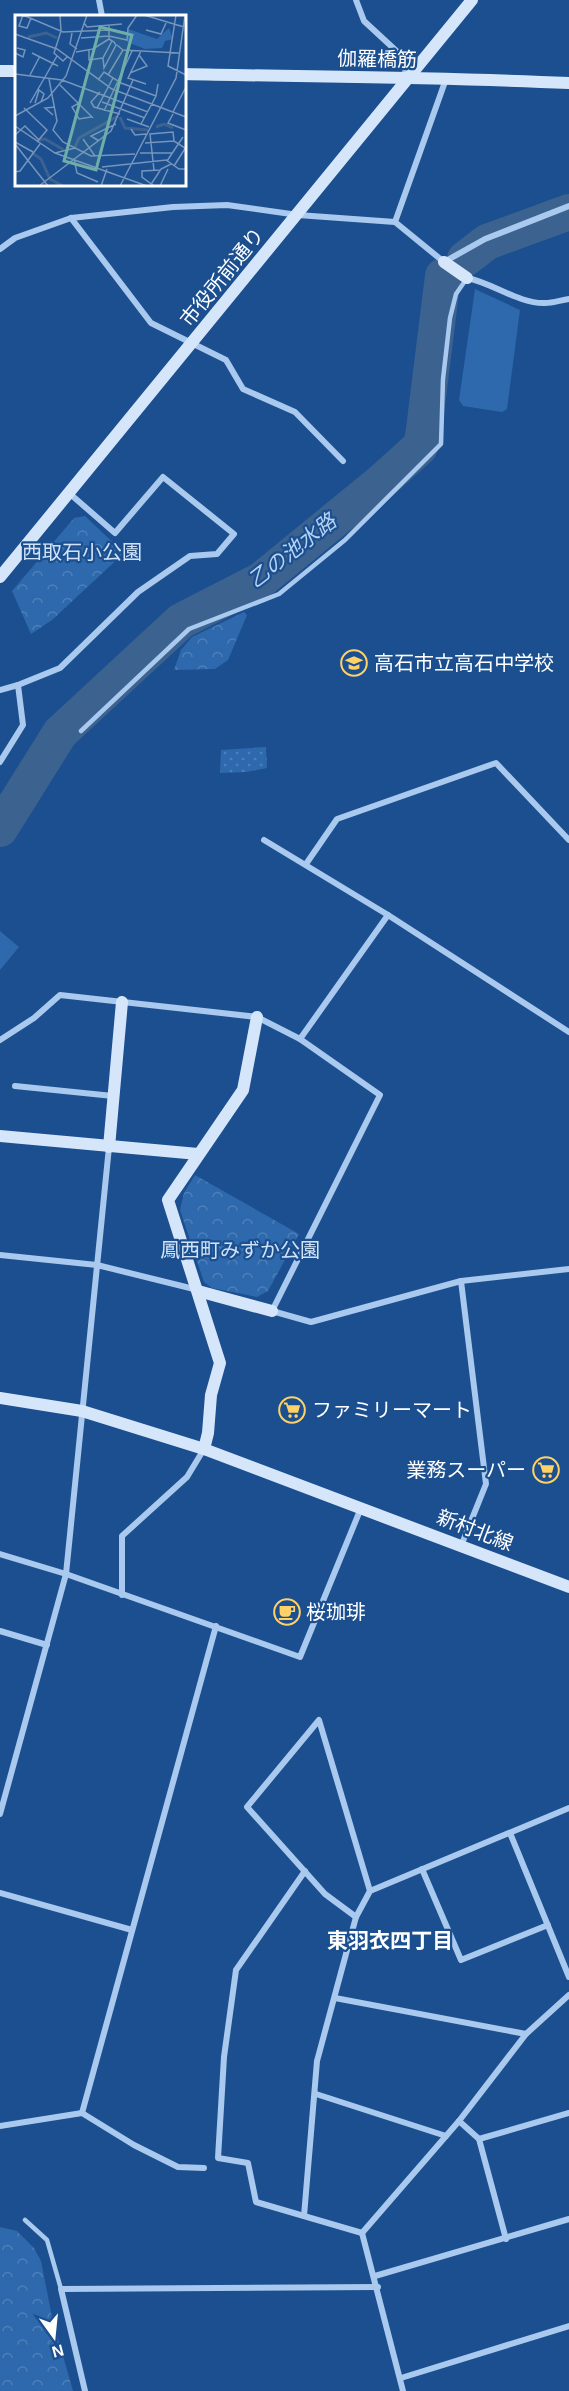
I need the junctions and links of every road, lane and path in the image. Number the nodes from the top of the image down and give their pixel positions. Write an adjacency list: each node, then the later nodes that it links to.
1 (99, 0): 4 (street)
2 (356, 0): 9 (street)
3 (472, 0): 9 (street, 市役所前通り)
4 (102, 15)
5 (0, 70): 6 (street)
6 (15, 71)
7 (186, 74): 9 (street, 伽羅橋筋)
8 (446, 78): 9 (street, 伽羅橋筋); 10 (street, 伽羅橋筋); 14 (street)
9 (406, 80): 12 (street, 市役所前通り)
10 (569, 83)
11 (569, 206): 16 (street)
12 (298, 215): 13 (street); 14 (street); 19 (street, 市役所前通り)
13 (71, 218): 15 (street); 19 (street)
14 (395, 222): 16 (street)
15 (0, 249)
16 (444, 262): 17 (street)
17 (467, 278): 18 (street); 25 (lane)
18 (569, 299)
19 (192, 344): 20 (street); 21 (street, 市役所前通り)
20 (343, 461)
21 (69, 493): 22 (street, 市役所前通り); 23 (street)
22 (0, 578)
23 (18, 685): 24 (street); 26 (street)
24 (0, 690)
25 (81, 731)
26 (0, 762)
27 (264, 840): 29 (street)
28 (569, 840): 29 (street)
29 (306, 864): 30 (street)
30 (388, 915): 33 (street); 34 (street)
31 (122, 1002): 32 (street); 35 (street); 37 (street)
32 (257, 1017): 34 (street); 40 (street)
33 (569, 1032)
34 (300, 1039): 46 (street)
35 (0, 1040)
36 (15, 1086): 37 (street)
37 (113, 1096): 39 (street)
38 (0, 1136): 39 (street)
39 (109, 1146): 40 (street); 42 (street)
40 (198, 1154): 45 (street)
41 (0, 1255): 42 (street)
42 (97, 1265): 45 (street); 48 (street)
43 (569, 1269): 44 (street)
44 (461, 1281): 46 (street); 51 (street)
45 (198, 1291): 46 (street); 49 (street)
46 (272, 1311)
47 (0, 1398): 48 (street, 新村北線)
48 (82, 1411): 49 (street, 新村北線); 53 (street)
49 (204, 1449): 50 (street, 新村北線); 55 (street)
50 (364, 1509): 51 (street, 新村北線); 56 (street)
51 (461, 1546): 54 (street, 新村北線)
52 (0, 1554): 53 (street)
53 (66, 1574): 55 (street); 58 (street)
54 (569, 1587)
55 (122, 1595): 56 (street)
56 (216, 1626): 68 (street)
57 (0, 1631): 58 (street)
58 (47, 1645): 60 (street)
59 (569, 1808): 61 (street)
60 (0, 1814)
61 (510, 1833): 62 (street); 67 (street)
62 (422, 1869): 64 (street); 67 (street)
63 (305, 1871): 64 (street); 66 (street); 81 (street)
64 (370, 1891): 66 (street)
65 (0, 1893): 68 (street)
66 (356, 1917): 71 (street)
67 (548, 1925): 69 (street)
68 (132, 1930): 74 (street)
69 (569, 1977)
70 (569, 1995): 72 (street)
71 (334, 1998): 72 (street); 73 (street)
72 (526, 2034): 76 (street)
73 (316, 2094): 78 (street); 81 (street)
74 (81, 2113): 77 (street); 80 (street)
75 (569, 2113): 79 (street)
76 (459, 2121): 78 (street); 79 (street)
77 (0, 2126)
78 (446, 2136): 84 (street)
79 (479, 2139): 85 (street)
80 (204, 2168)
81 (304, 2216): 84 (street)
82 (569, 2219): 85 (street)
83 (26, 2220): 88 (lane)
84 (362, 2233): 86 (street)
85 (506, 2239): 86 (street)
86 (375, 2276): 87 (street)
87 (378, 2287): 88 (street); 90 (street)
88 (61, 2289): 91 (street)
89 (569, 2326): 90 (street)
90 (401, 2378): 92 (street)
91 (85, 2391)
92 (403, 2391)

